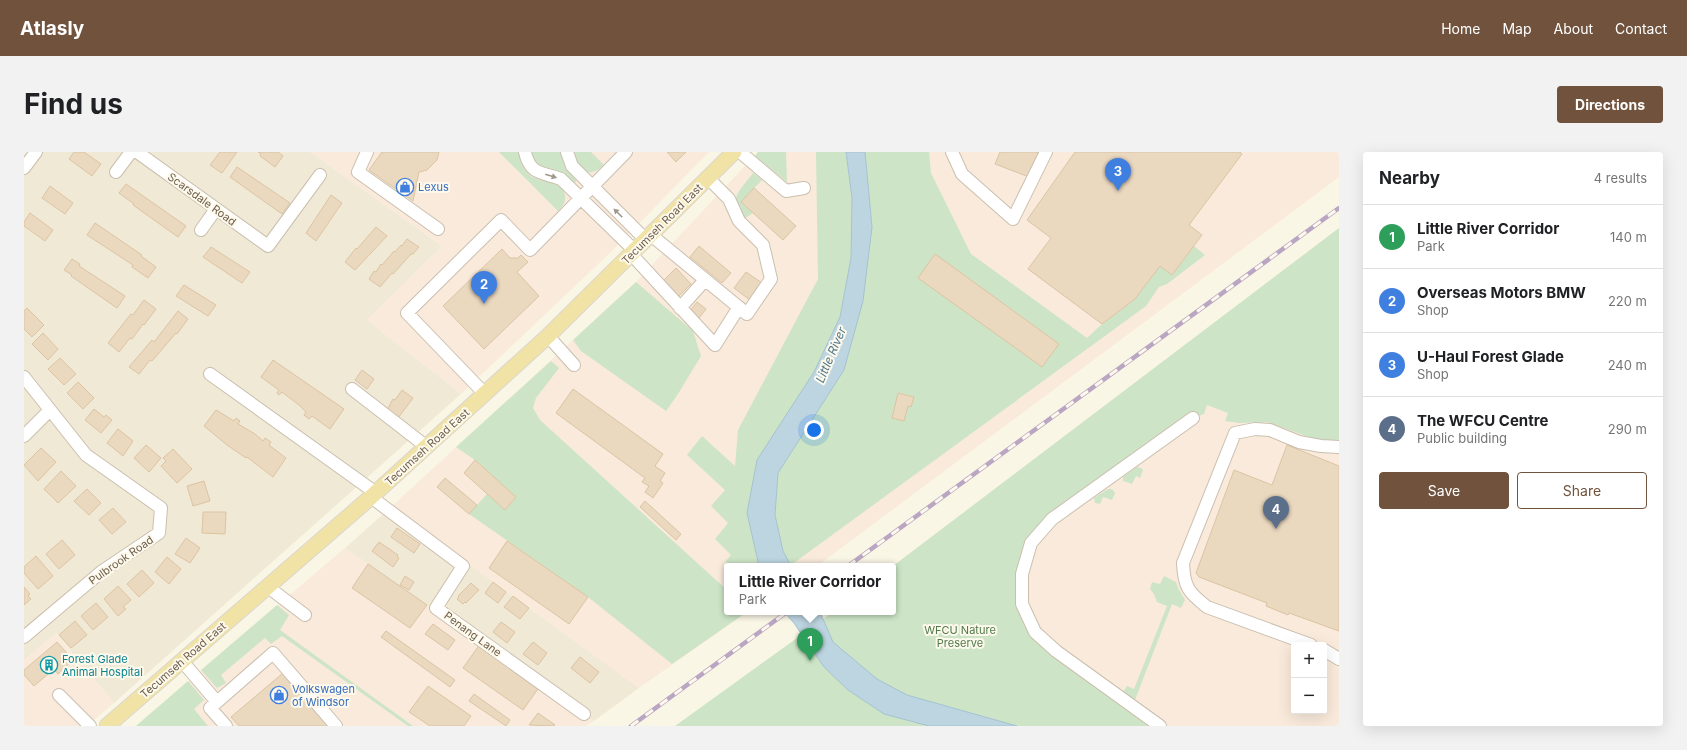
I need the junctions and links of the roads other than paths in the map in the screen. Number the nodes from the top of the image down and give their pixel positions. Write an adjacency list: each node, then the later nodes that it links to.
1 (36, 152): 12 (street)
2 (131, 152): 13 (street)
3 (137, 152): 19 (street, Scarsdale Road)
4 (367, 152): 20 (street)
5 (525, 152): 18 (street, one-way to 18)
6 (567, 152): 16 (street)
7 (626, 152): 16 (street)
8 (734, 152): 15 (main road, Tecumseh Road East)
9 (740, 152): 17 (street)
10 (952, 152): 11 (street)
11 (1046, 152)
12 (24, 168)
13 (116, 172)
14 (320, 175): 19 (street, Scarsdale Road)
15 (708, 178): 22 (main road, Tecumseh Road East); 25 (street)
16 (592, 187): 18 (street); 22 (street, one-way to 16)
17 (804, 188)
18 (581, 199): 23 (street); 32 (street)
19 (216, 209): 21 (street)
20 (438, 229)
21 (201, 230)
22 (649, 238): 23 (main road, Tecumseh Road East); 24 (street)
23 (633, 253): 26 (street); 27 (main road, Tecumseh Road East)
24 (706, 280): 25 (street); 26 (street)
25 (739, 307): 26 (street)
26 (680, 308)
27 (548, 336): 28 (street); 32 (main road, Tecumseh Road East)
28 (574, 365)
29 (210, 374): 38 (street)
30 (24, 377): 33 (street, Pulbrook Road)
31 (352, 389): 36 (street)
32 (485, 394): 36 (main road, Tecumseh Road East)
33 (50, 410): 35 (street); 41 (street, Pulbrook Road)
34 (1193, 418): 53 (street)
35 (24, 436)
36 (427, 447): 38 (main road, Tecumseh Road East)
37 (1339, 447): 42 (street)
38 (374, 495): 39 (main road, Tecumseh Road East); 48 (street, Penang Lane)
39 (268, 587): 40 (street); 45 (main road, Tecumseh Road East)
40 (306, 615)
41 (24, 637)
42 (1303, 642)
43 (1327, 652): 44 (street)
44 (1339, 659)
45 (182, 661): 47 (street); 49 (main road, Tecumseh Road East)
46 (59, 695): 50 (street)
47 (217, 702): 51 (street); 52 (street)
48 (584, 714)
49 (114, 724)
50 (90, 726)
51 (226, 726)
52 (336, 726)
53 (1160, 726)

